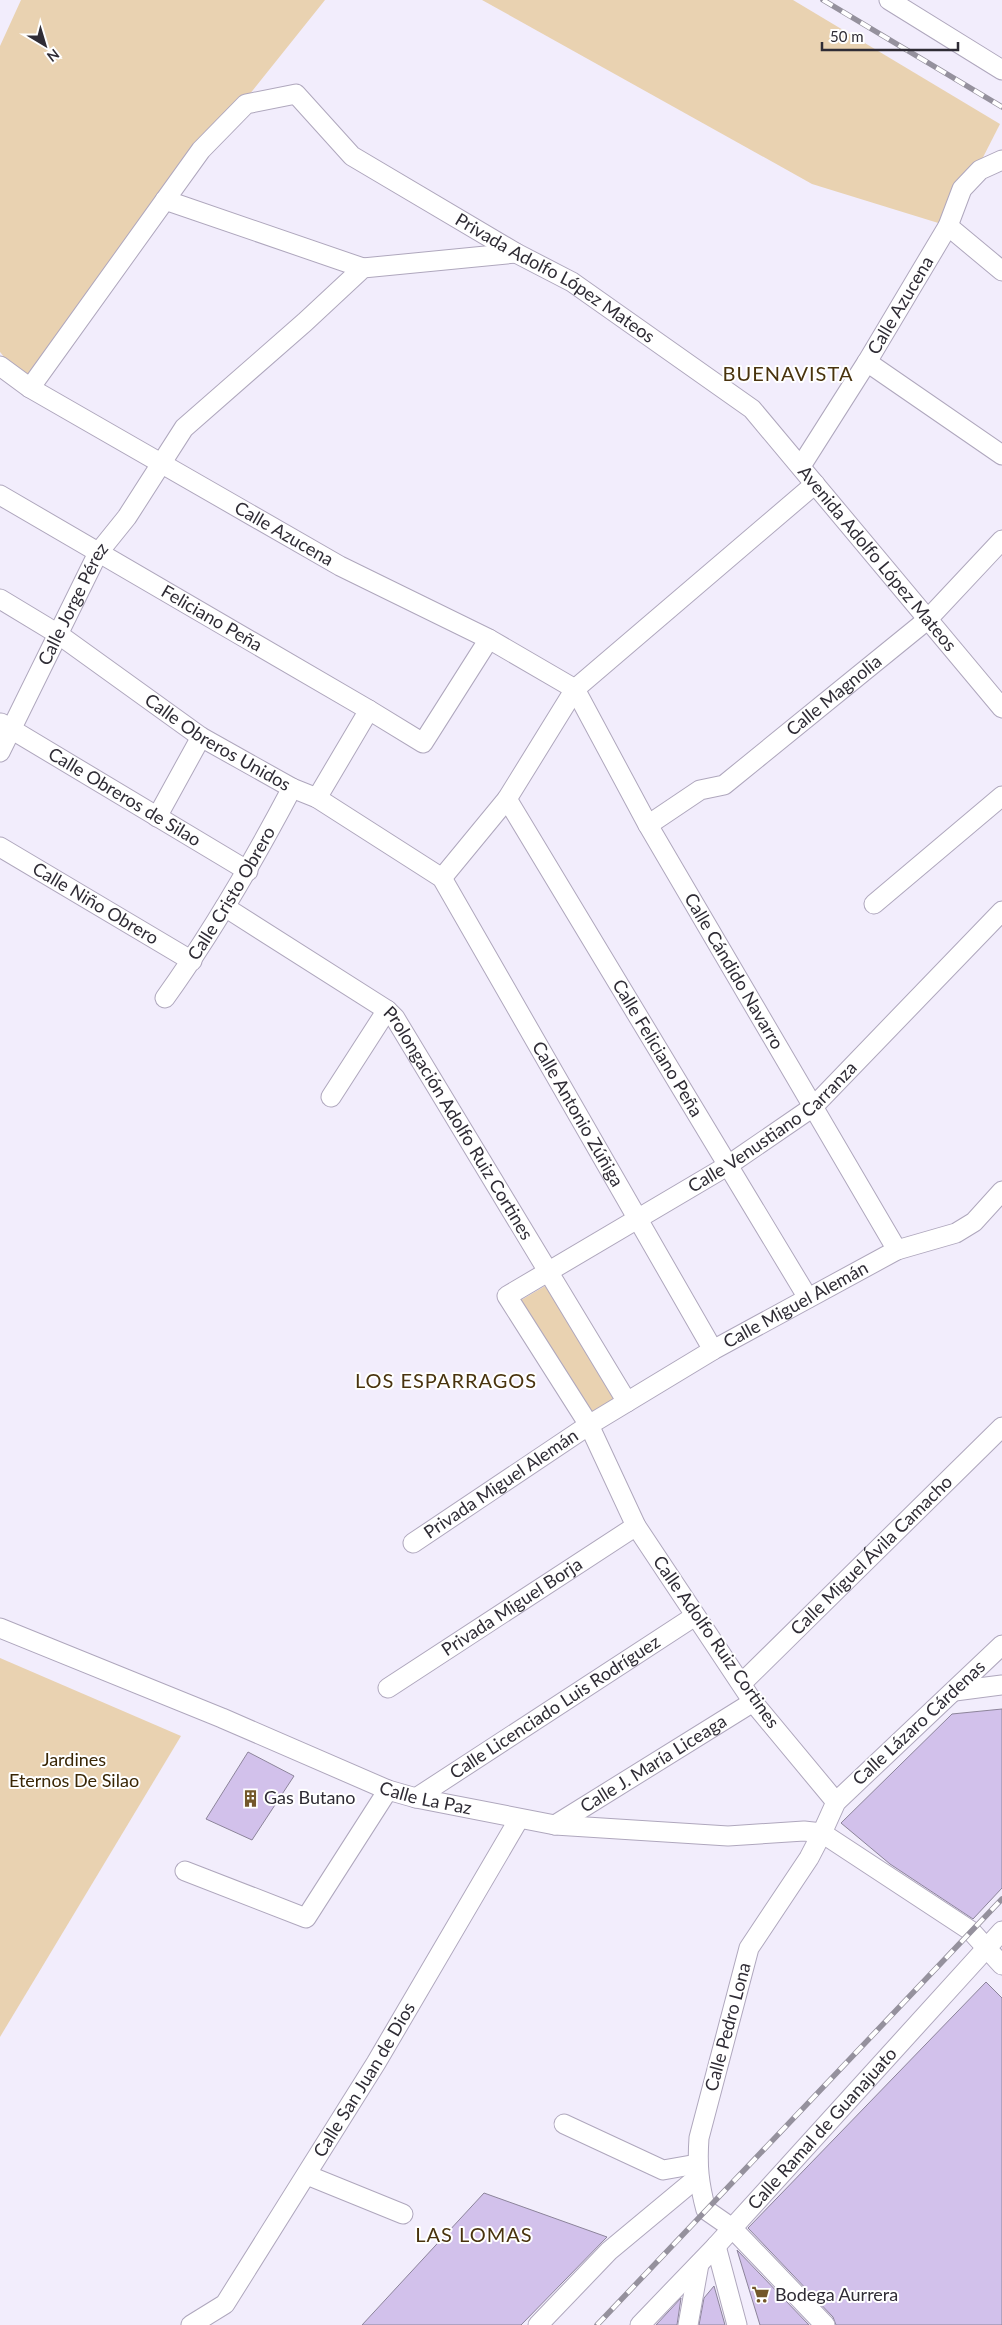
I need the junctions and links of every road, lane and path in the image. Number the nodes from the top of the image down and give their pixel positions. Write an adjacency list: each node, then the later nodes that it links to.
1 (889, 0): 2 (street)
2 (1002, 70)
3 (1002, 160): 5 (street, Calle Azucena)
4 (165, 200): 6 (street, Privada Adolfo López Mateos); 7 (street); 11 (street)
5 (948, 226): 8 (street); 9 (street, Calle Azucena)
6 (516, 253): 7 (street); 12 (street, Privada Adolfo López Mateos)
7 (363, 268): 14 (street, Calle Jorge Pérez)
8 (1002, 271)
9 (867, 362): 13 (street); 15 (street, Calle Azucena)
10 (0, 366): 11 (street, Calle Azucena)
11 (30, 388): 14 (street, Calle Azucena)
12 (752, 410): 15 (street, Avenida Adolfo López Mateos)
13 (1002, 455)
14 (161, 465): 19 (street, Calle Jorge Pérez); 23 (street, Calle Azucena)
15 (801, 466): 16 (street, Avenida Adolfo López Mateos)
16 (815, 484): 21 (street, Avenida Adolfo López Mateos); 24 (street)
17 (0, 495): 19 (street, Feliciano Peña)
18 (1002, 540): 21 (street, Calle Magnolia)
19 (98, 553): 22 (street, Calle Jorge Pérez); 26 (street, Feliciano Peña)
20 (0, 598): 22 (street, Calle Obreros Unidos)
21 (928, 620): 25 (street, Avenida Adolfo López Mateos); 35 (street, Calle Magnolia)
22 (58, 634): 27 (street, Calle Jorge Pérez); 28 (street, Calle Obreros Unidos)
23 (489, 638): 24 (street, Calle Azucena); 26 (street, Feliciano Peña)
24 (575, 689): 33 (street); 35 (street, Calle Cándido Navarro)
25 (1002, 708)
26 (369, 710): 32 (street)
27 (6, 725): 29 (street, Calle Jorge Pérez); 34 (street, Calle Obreros de Silao)
28 (201, 737): 30 (street, Calle Obreros Unidos); 34 (street)
29 (0, 752)
30 (292, 788): 32 (street, Calle Obreros Unidos); 37 (street, Calle Cristo Obrero)
31 (1002, 796): 39 (street)
32 (317, 798): 38 (street, Calle Obreros Unidos)
33 (507, 799): 38 (street); 47 (street, Calle Feliciano Peña)
34 (157, 817): 37 (street, Calle Obreros de Silao)
35 (648, 825): 46 (street, Calle Cándido Navarro)
36 (0, 847): 42 (street, Calle Niño Obrero)
37 (248, 871): 40 (street, Calle Cristo Obrero)
38 (442, 878): 49 (street, Calle Antonio Zúñiga)
39 (874, 904)
40 (225, 907): 42 (street, Calle Cristo Obrero); 44 (street, Prolongación Adolfo Ruiz Cortines)
41 (1002, 911): 46 (street, Calle Venustiano Carranza)
42 (192, 961): 43 (street, Calle Cristo Obrero)
43 (165, 998)
44 (387, 1010): 45 (street); 51 (street, Prolongación Adolfo Ruiz Cortines)
45 (331, 1097)
46 (813, 1107): 47 (street, Calle Venustiano Carranza); 50 (street, Calle Cándido Navarro)
47 (727, 1166): 49 (street, Calle Venustiano Carranza); 53 (street, Calle Feliciano Peña)
48 (1002, 1191): 50 (street, Calle Miguel Alemán)
49 (638, 1217): 51 (street, Calle Venustiano Carranza); 54 (street, Calle Antonio Zúñiga)
50 (897, 1250): 53 (street, Calle Miguel Alemán)
51 (550, 1272): 52 (street, Calle Venustiano Carranza); 55 (street, Prolongación Adolfo Ruiz Cortines)
52 (507, 1296): 56 (street, Calle Adolfo Ruiz Cortines)
53 (808, 1298): 54 (street, Calle Miguel Alemán)
54 (713, 1350): 55 (street, Calle Miguel Alemán)
55 (627, 1402): 56 (street, Calle Miguel Alemán)
56 (589, 1426): 58 (street, Calle Adolfo Ruiz Cortines); 59 (street, Privada Miguel Alemán)
57 (1002, 1427): 63 (street, Calle Miguel Ávila Camacho)
58 (636, 1526): 60 (street, Calle Adolfo Ruiz Cortines); 65 (street, Privada Miguel Borja)
59 (413, 1543)
60 (695, 1616): 63 (street, Calle Adolfo Ruiz Cortines); 69 (street, Calle Licenciado Luis Rodríguez)
61 (0, 1628): 68 (street, Calle La Paz)
62 (1002, 1645): 66 (street, Calle Lázaro Cárdenas)
63 (742, 1683): 67 (street, Calle Adolfo Ruiz Cortines)
64 (1002, 1685): 66 (street)
65 (388, 1688)
66 (955, 1691): 70 (street, Calle Lázaro Cárdenas)
67 (753, 1702): 70 (street, Calle Adolfo Ruiz Cortines); 72 (street, Calle J. María Liceaga)
68 (388, 1790): 69 (street, Calle La Paz); 74 (street)
69 (416, 1798): 71 (street, Calle La Paz)
70 (836, 1802): 73 (street)
71 (519, 1819): 72 (street, Calle La Paz); 80 (street, Calle San Juan de Dios)
72 (556, 1825): 73 (street, Calle La Paz)
73 (822, 1833): 76 (street); 79 (street, Calle Pedro Lona)
74 (185, 1871)
75 (1002, 1930): 76 (street, Calle Ramal de Guanajuato)
76 (986, 1947): 77 (street); 82 (street, Calle Ramal de Guanajuato)
77 (1002, 1965)
78 (564, 2124): 79 (street)
79 (697, 2170): 82 (street, Calle Pedro Lona); 86 (street)
80 (306, 2175): 81 (street); 85 (street, Calle San Juan de Dios)
81 (403, 2214)
82 (732, 2228): 83 (street, Calle Ramal de Guanajuato); 90 (street, Calle Pedro Lona)
83 (716, 2246): 84 (street, Calle Ramal de Guanajuato); 89 (street)
84 (699, 2264): 87 (street, Calle Ramal de Guanajuato); 88 (street)
85 (191, 2325)
86 (538, 2325)
87 (640, 2325)
88 (688, 2325)
89 (737, 2325)
90 (825, 2325)

